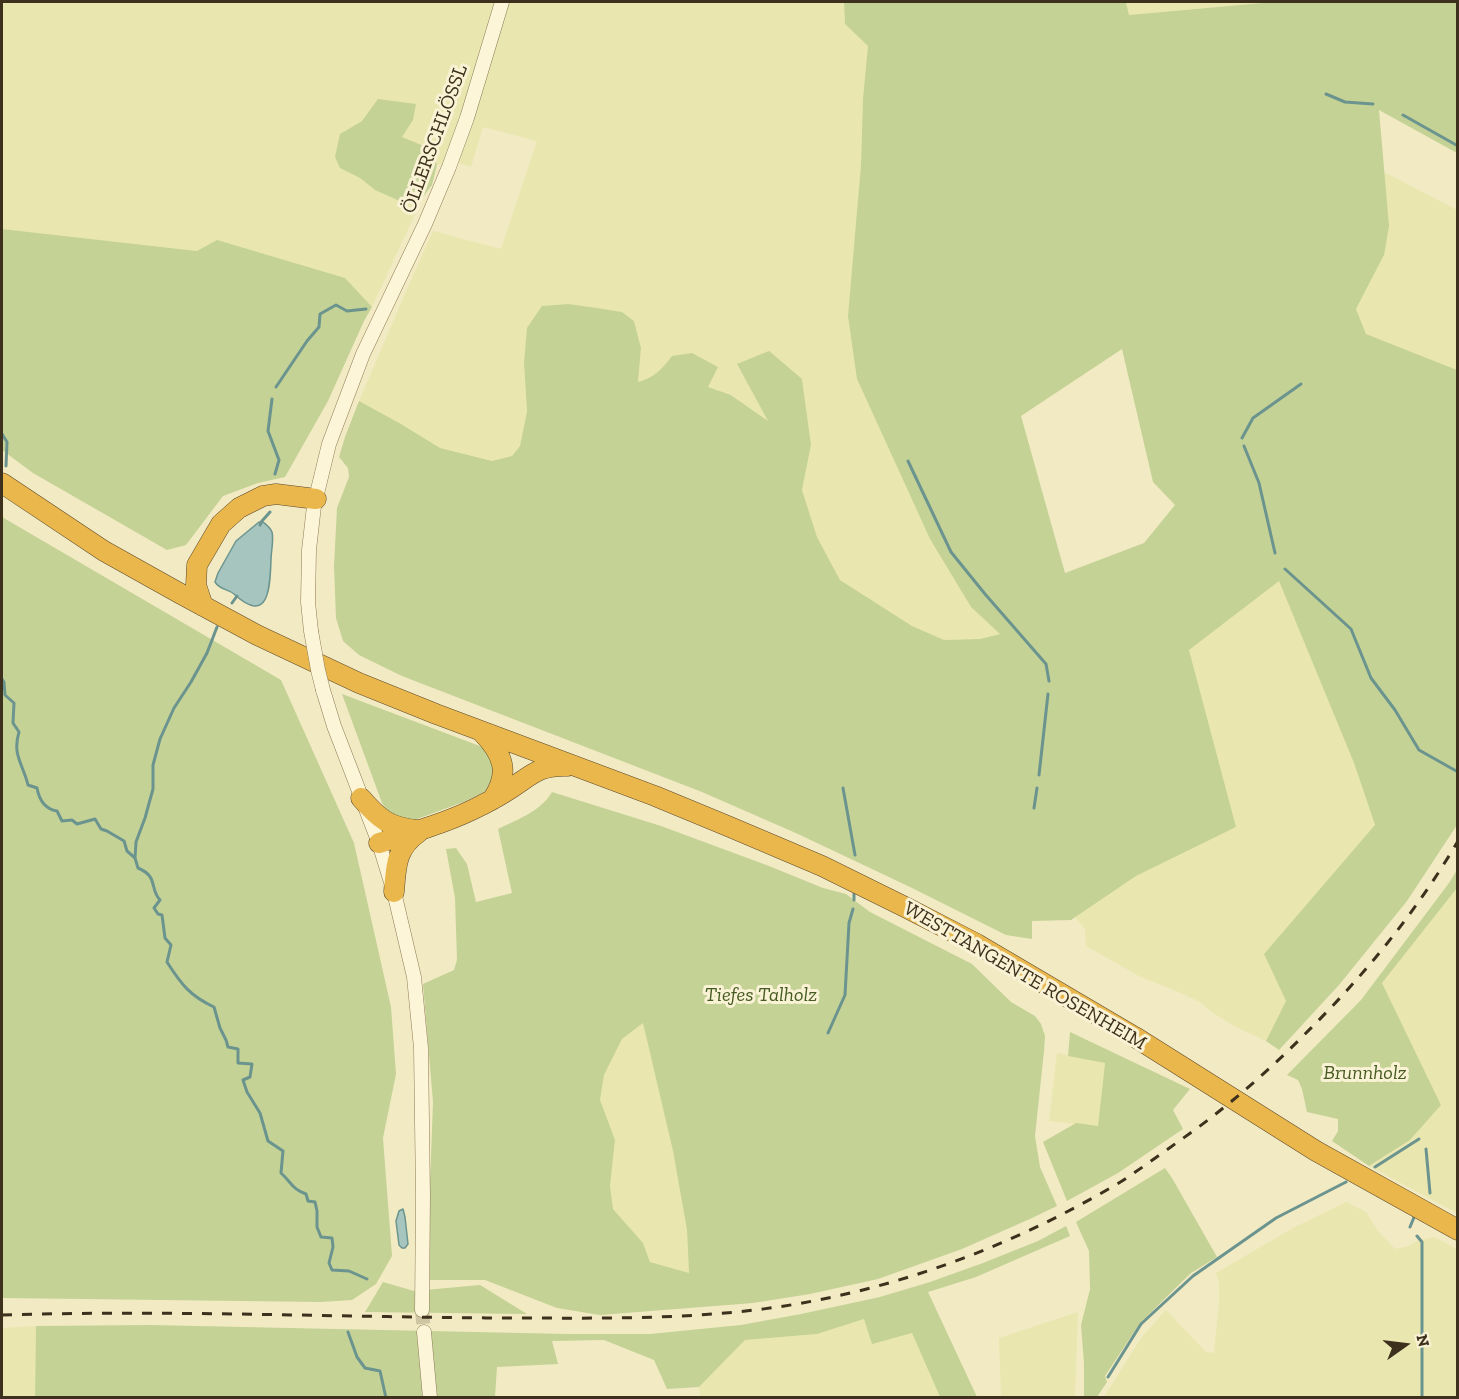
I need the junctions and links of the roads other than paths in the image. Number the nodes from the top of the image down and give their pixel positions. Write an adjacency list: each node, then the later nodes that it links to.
1 (502, 2): 3 (street, ÖLLERSCHLÖSSL)
2 (2, 483): 5 (highway)
3 (316, 499): 4 (highway); 9 (street, ÖLLERSCHLÖSSL, bridge)
4 (197, 565): 5 (highway); 6 (highway)
5 (157, 581): 6 (highway)
6 (203, 606): 7 (highway)
7 (482, 732): 8 (highway, WESTTANGENTE ROSENHEIM); 10 (highway)
8 (571, 766): 10 (highway); 14 (highway, WESTTANGENTE ROSENHEIM)
9 (361, 798): 11 (highway); 12 (street, ÖLLERSCHLÖSSL)
10 (492, 800): 11 (highway)
11 (421, 830): 12 (highway); 13 (highway)
12 (379, 843): 13 (street, ÖLLERSCHLÖSSL)
13 (394, 892): 15 (street, ÖLLERSCHLÖSSL)
14 (1458, 1230)
15 (422, 1310)
16 (424, 1332): 17 (street)
17 (430, 1398)

